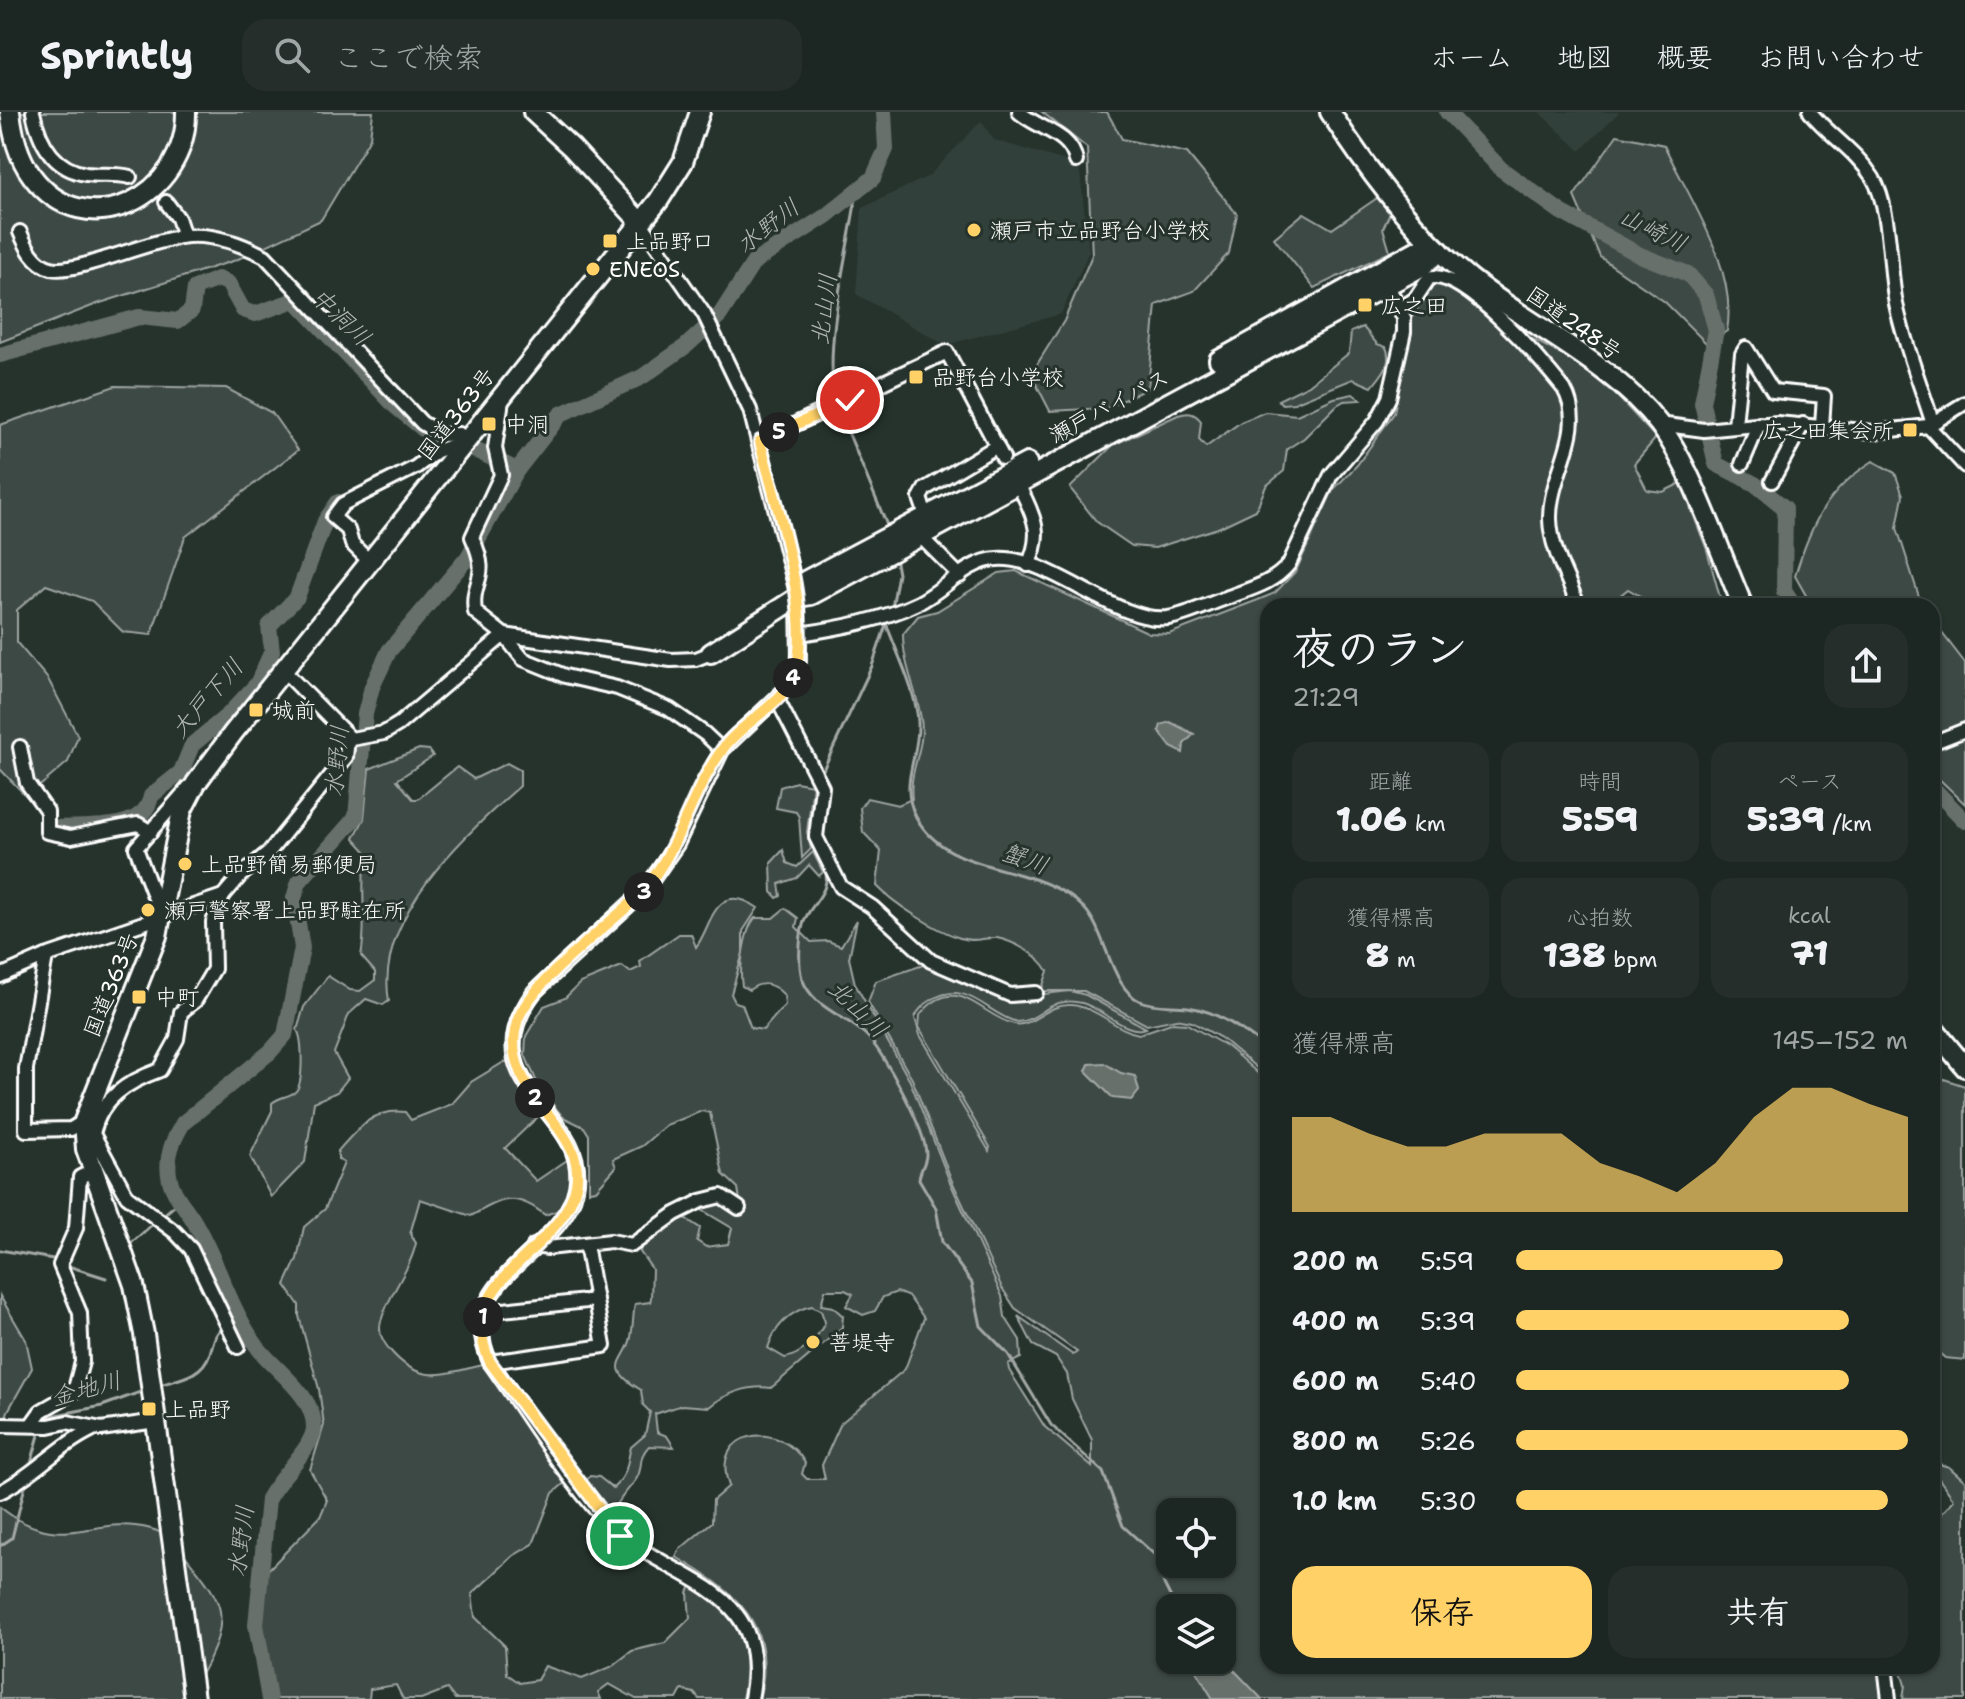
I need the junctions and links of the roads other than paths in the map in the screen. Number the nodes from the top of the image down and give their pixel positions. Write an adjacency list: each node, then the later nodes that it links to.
1 (10, 112): 5 (highway)
2 (20, 112): 4 (highway)
3 (33, 112): 13 (street)
4 (175, 112)
5 (186, 112)
6 (533, 112): 15 (highway)
7 (551, 112): 15 (highway)
8 (700, 112): 15 (highway, 国道363号)
9 (1019, 112): 12 (street)
10 (1330, 112): 18 (highway, 国道248号)
11 (1810, 112): 26 (street)
12 (1076, 161)
13 (130, 177)
14 (166, 202): 17 (street)
15 (641, 223): 21 (highway, 国道363号); 29 (street)
16 (20, 232): 17 (street)
17 (184, 236): 30 (street)
18 (1435, 247): 19 (highway, 瀬戸バイパス); 23 (highway, 国道248号); 35 (highway, 瀬戸バイパス)
19 (1387, 284): 20 (street); 36 (highway, 瀬戸バイパス)
20 (1400, 309): 38 (street); 41 (street)
21 (503, 393): 30 (highway, 国道363号); 44 (street)
22 (1965, 403): 26 (street)
23 (1659, 424): 27 (street); 42 (highway, 国道248号)
24 (1759, 424): 25 (street); 27 (street); 31 (street)
25 (1803, 424): 28 (street); 33 (street)
26 (1930, 424): 28 (street); 32 (street)
27 (1735, 425): 28 (street)
28 (1822, 426)
29 (760, 441): 35 (street); 40 (street)
30 (463, 443): 37 (highway, 国道363号); 37 (street)
31 (1742, 464)
32 (1965, 466)
33 (1772, 481)
34 (1022, 492): 38 (street)
35 (926, 515): 36 (highway, 瀬戸バイパス)
36 (908, 536): 39 (street); 40 (highway, 瀬戸バイパス)
37 (371, 563): 46 (highway, 国道363号)
38 (1028, 565): 39 (street)
39 (960, 576): 43 (street)
40 (798, 597): 43 (street); 45 (highway, 瀬戸バイパス)
41 (1575, 598)
42 (1740, 598)
43 (800, 634): 47 (street)
44 (504, 635): 45 (street); 49 (street); 52 (street)
45 (711, 653)
46 (283, 670): 49 (street); 53 (highway, 国道363号)
47 (777, 699): 52 (street); 59 (street)
48 (1965, 730): 50 (street)
49 (350, 739): 55 (street)
50 (1940, 740)
51 (20, 747): 54 (street)
52 (722, 750): 66 (street)
53 (196, 783): 54 (street); 56 (highway, 国道363号)
54 (151, 832): 56 (street)
55 (223, 896): 56 (street); 62 (street)
56 (161, 915): 57 (street); 62 (highway, 国道363号)
57 (46, 956): 58 (street); 62 (street)
58 (0, 976)
59 (1036, 993)
60 (1940, 1037): 61 (highway)
61 (1965, 1067)
62 (87, 1131): 63 (highway); 69 (street)
63 (94, 1170): 71 (highway); 73 (street)
64 (739, 1208): 65 (street)
65 (586, 1244): 66 (street); 67 (street)
66 (534, 1246): 68 (street)
67 (596, 1300): 68 (street); 70 (street)
68 (484, 1312): 70 (street)
69 (238, 1347)
70 (490, 1362): 78 (street)
71 (156, 1421): 74 (street); 77 (highway)
72 (0, 1425): 73 (street)
73 (38, 1425): 74 (street)
74 (93, 1429): 75 (street)
75 (0, 1492)
76 (1886, 1674): 79 (street)
77 (194, 1699)
78 (751, 1699)
79 (1889, 1699)

